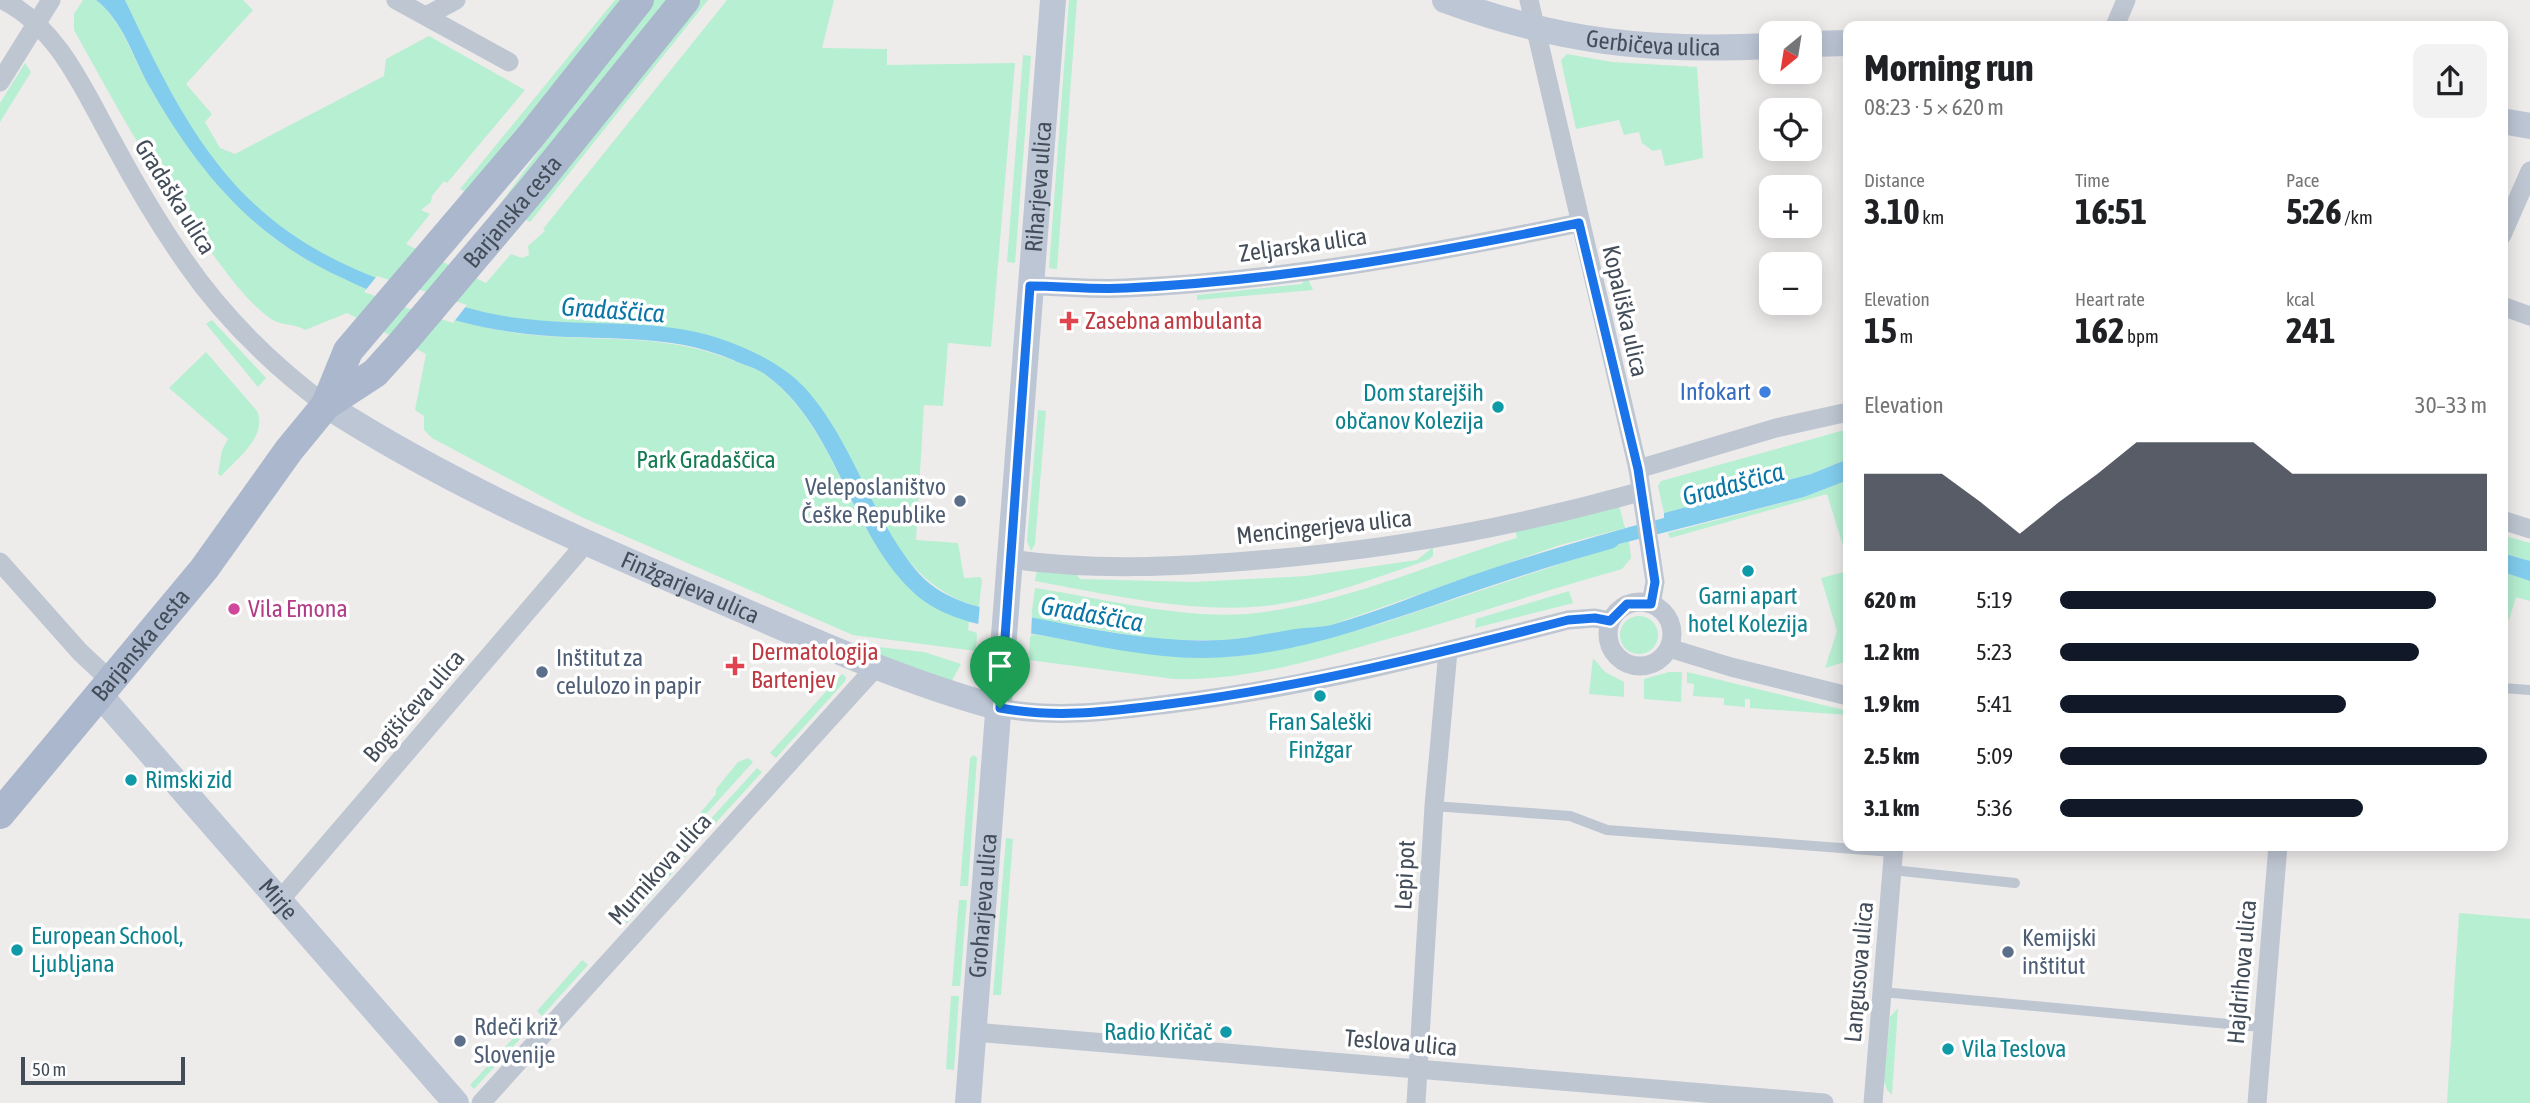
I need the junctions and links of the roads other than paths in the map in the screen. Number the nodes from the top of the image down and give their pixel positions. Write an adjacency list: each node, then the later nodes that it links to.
1 (3, 0): 13 (street, Gradaška ulica)
2 (50, 0): 13 (street)
3 (396, 0): 11 (street)
4 (456, 0): 11 (street)
5 (639, 0): 28 (main road, Barjanska cesta)
6 (685, 0): 28 (main road, Barjanska cesta)
7 (1053, 0): 25 (street, Riharjeva ulica)
8 (1445, 0): 14 (street, Gerbičeva ulica)
9 (1529, 0): 14 (street, Kopališka ulica)
10 (2126, 0): 12 (street)
11 (426, 16): 18 (street)
12 (2117, 21)
13 (37, 24): 19 (street); 28 (street, Gradaška ulica)
14 (1537, 30): 17 (street, Gerbičeva ulica); 24 (street, Kopališka ulica)
15 (1843, 43): 16 (street)
16 (1822, 44)
17 (1759, 47)
18 (509, 62)
19 (0, 82)
20 (2508, 122): 21 (street)
21 (2530, 126)
22 (2530, 171): 23 (street)
23 (2508, 221)
24 (1579, 223): 25 (street, Zeljarska ulica); 30 (street, Kopališka ulica)
25 (1030, 286): 36 (street, Riharjeva ulica)
26 (2508, 308): 27 (street)
27 (2530, 316)
28 (326, 405): 34 (street, Finžgarjeva ulica); 43 (main road, Barjanska cesta)
29 (1843, 413): 30 (street)
30 (1638, 469): 31 (street, Kopališka ulica)
31 (1639, 492): 36 (street, Mencingerjeva ulica); 37 (street, Kopališka ulica)
32 (2508, 522): 33 (street)
33 (2530, 529)
34 (586, 543): 41 (street, Finžgarjeva ulica); 52 (street, Bogišićeva ulica)
35 (0, 562): 43 (street, Mirje)
36 (1009, 572): 46 (street, Riharjeva ulica)
37 (1651, 604): 38 (street); 39 (street)
38 (1610, 621): 39 (street); 40 (street, Finžgarjeva ulica)
39 (1670, 648): 45 (street)
40 (1448, 651): 46 (street, Finžgarjeva ulica); 47 (street, Lepi pot)
41 (876, 667): 46 (street, Finžgarjeva ulica); 58 (street, Murnikova ulica)
42 (2508, 688): 44 (lane)
43 (106, 689): 48 (main road, Barjanska cesta); 52 (street, Mirje)
44 (2530, 690)
45 (1843, 695)
46 (1000, 708): 55 (street, Groharjeva ulica)
47 (1434, 806): 50 (lane); 56 (street, Lepi pot)
48 (0, 814)
49 (2277, 851): 54 (street, Hajdrihova ulica)
50 (1893, 856): 51 (lane); 53 (street, Langusova ulica)
51 (2015, 883)
52 (280, 900): 57 (street, Mirje)
53 (1882, 992): 54 (lane); 62 (street, Langusova ulica)
54 (2261, 1027): 63 (street, Hajdrihova ulica)
55 (974, 1032): 56 (street, Teslova ulica); 59 (street, Groharjeva ulica)
56 (1419, 1069): 60 (street, Lepi pot); 61 (street, Teslova ulica)
57 (456, 1103)
58 (481, 1103)
59 (968, 1103)
60 (1416, 1103)
61 (1824, 1103)
62 (1873, 1103)
63 (2256, 1103)

